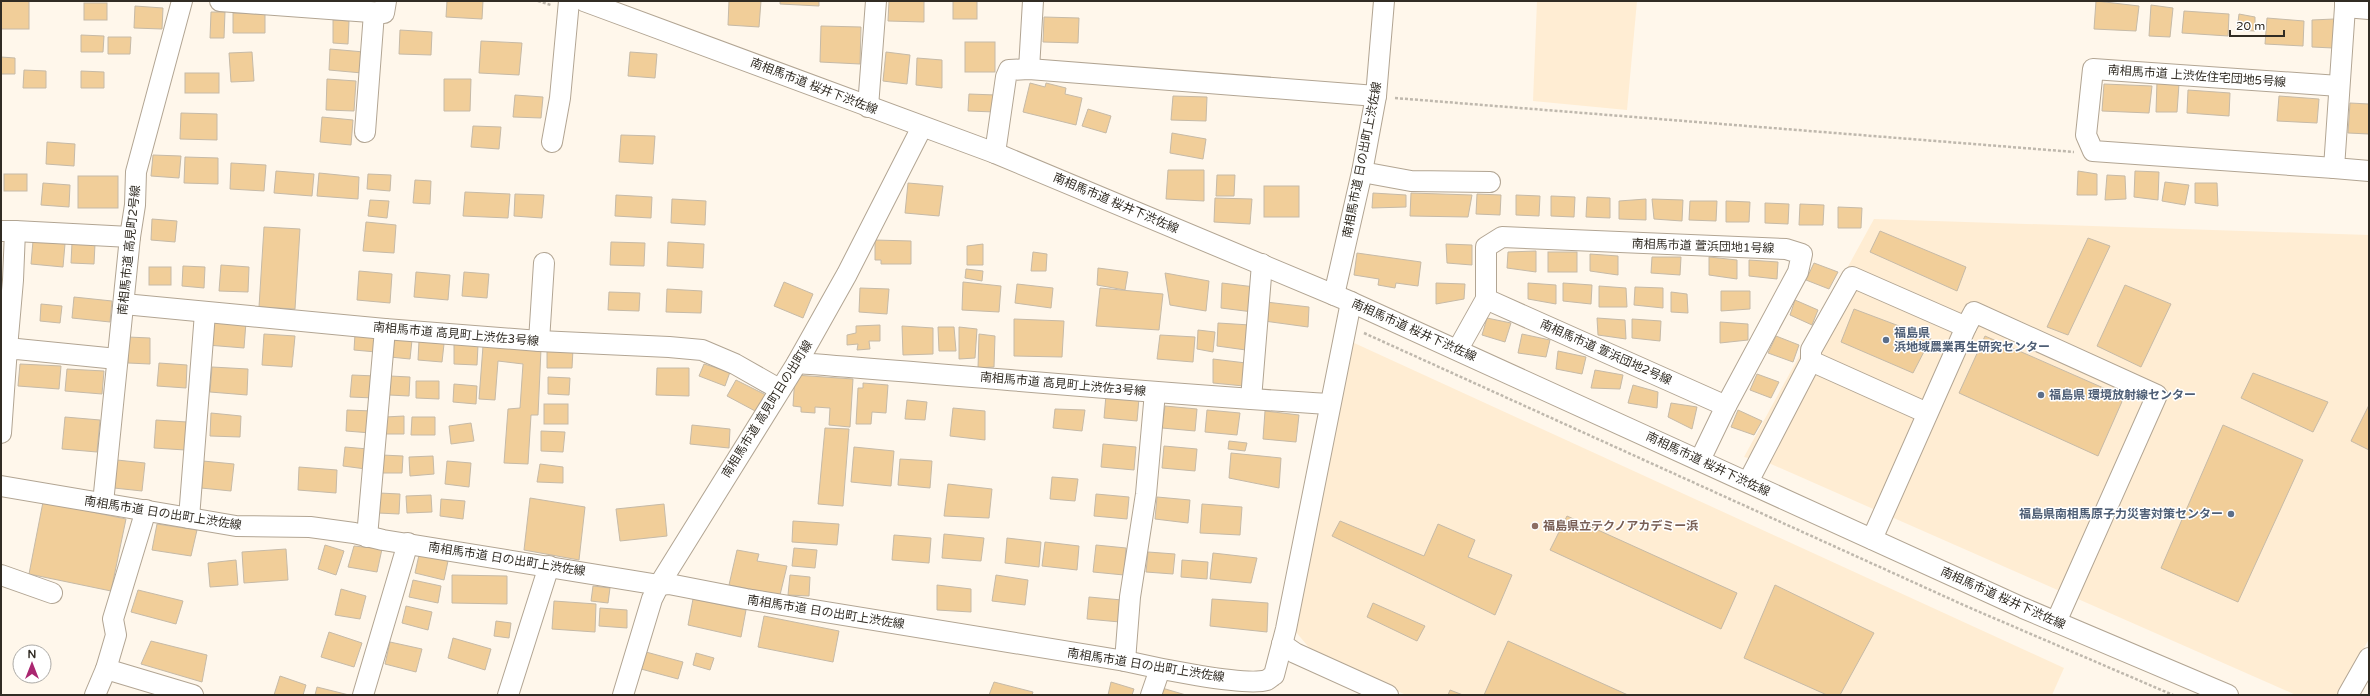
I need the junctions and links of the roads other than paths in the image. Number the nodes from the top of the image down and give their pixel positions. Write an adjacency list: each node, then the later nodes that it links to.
1 (178, 1): 2 (street)
2 (182, 1): 25 (street, 南相馬市道 高見町2号線)
3 (220, 1): 10 (street)
4 (569, 1): 18 (street)
5 (584, 1): 15 (street, 南相馬市道 桜井下渋佐線)
6 (876, 1): 15 (street)
7 (1033, 1): 12 (street)
8 (1384, 1): 14 (street, 南相馬市道 日の出町上渋佐線)
9 (2345, 4): 11 (street); 13 (street)
10 (381, 9): 17 (street)
11 (2369, 9)
12 (1029, 69): 14 (street); 19 (street)
13 (2339, 86): 20 (street); 20 (street, 南相馬市道 上渋佐住宅団地5号線)
14 (1376, 96): 22 (street, 南相馬市道 日の出町上渋佐線)
15 (868, 107): 16 (street, 南相馬市道 桜井下渋佐線)
16 (922, 127): 19 (street, 南相馬市道 桜井下渋佐線); 39 (street, 南相馬市道 高見町日の出町線)
17 (365, 132)
18 (552, 142)
19 (995, 153): 27 (street, 南相馬市道 桜井下渋佐線)
20 (2334, 168): 21 (street)
21 (2369, 171)
22 (1362, 172): 23 (street); 28 (street, 南相馬市道 日の出町上渋佐線)
23 (1490, 182)
24 (8, 231): 25 (street); 35 (street)
25 (130, 237): 30 (street, 南相馬市道 高見町2号線)
26 (544, 263): 34 (street)
27 (1262, 264): 28 (street, 南相馬市道 桜井下渋佐線); 42 (street)
28 (1342, 298): 36 (street, 南相馬市道 桜井下渋佐線); 43 (street, 南相馬市道 日の出町上渋佐線)
29 (1486, 299): 36 (street, 南相馬市道 萱浜団地1号線); 44 (street, 南相馬市道 萱浜団地2号線); 44 (street, 南相馬市道 萱浜団地1号線)
30 (124, 304): 31 (street, 南相馬市道 高見町上渋佐3号線); 37 (street, 南相馬市道 高見町2号線)
31 (205, 313): 33 (street, 南相馬市道 高見町上渋佐3号線); 52 (street)
32 (1966, 327): 38 (street); 45 (street); 60 (street)
33 (385, 329): 34 (street, 南相馬市道 高見町上渋佐3号線); 53 (street)
34 (539, 341): 40 (street, 南相馬市道 高見町上渋佐3号線)
35 (7, 348): 37 (street); 46 (street)
36 (1458, 349): 47 (street, 南相馬市道 桜井下渋佐線)
37 (117, 359): 50 (street, 南相馬市道 高見町2号線)
38 (1811, 361): 45 (street); 48 (street)
39 (797, 363): 40 (street, 南相馬市道 高見町日の出町線); 41 (street, 南相馬市道 高見町上渋佐3号線)
40 (779, 389): 58 (street, 南相馬市道 高見町日の出町線)
41 (1154, 392): 42 (street, 南相馬市道 高見町上渋佐3号線); 63 (street)
42 (1251, 399): 43 (street, 南相馬市道 高見町上渋佐3号線)
43 (1330, 404): 61 (street, 南相馬市道 日の出町上渋佐線)
44 (1726, 406): 47 (street, 南相馬市道 萱浜団地1号線)
45 (1927, 413): 54 (street)
46 (1, 433)
47 (1700, 460): 48 (street, 南相馬市道 桜井下渋佐線)
48 (1748, 482): 54 (street, 南相馬市道 桜井下渋佐線)
49 (1, 486): 50 (street, 南相馬市道 日の出町上渋佐線)
50 (103, 503): 51 (street, 南相馬市道 日の出町上渋佐線)
51 (146, 510): 52 (street, 南相馬市道 日の出町上渋佐線); 64 (street)
52 (189, 518): 53 (street, 南相馬市道 日の出町上渋佐線)
53 (367, 537): 55 (street, 南相馬市道 日の出町上渋佐線)
54 (1872, 539): 60 (street, 南相馬市道 桜井下渋佐線)
55 (408, 543): 56 (street, 南相馬市道 日の出町上渋佐線); 68 (street)
56 (548, 566): 58 (street, 南相馬市道 日の出町上渋佐線); 69 (street)
57 (1, 575): 59 (street)
58 (659, 585): 63 (street, 南相馬市道 日の出町上渋佐線); 70 (street, 南相馬市道 高見町日の出町線)
59 (52, 593)
60 (2056, 622): 73 (street, 南相馬市道 桜井下渋佐線)
61 (1282, 644): 65 (street, 南相馬市道 日の出町上渋佐線); 72 (street)
62 (2369, 658): 74 (street)
63 (1125, 661): 65 (street, 南相馬市道 日の出町上渋佐線)
64 (106, 669): 66 (street); 67 (street)
65 (1160, 669): 71 (street)
66 (95, 695)
67 (193, 695)
68 (363, 695)
69 (508, 695)
70 (623, 695)
71 (1151, 695)
72 (1388, 695)
73 (2228, 695)
74 (2348, 695)

